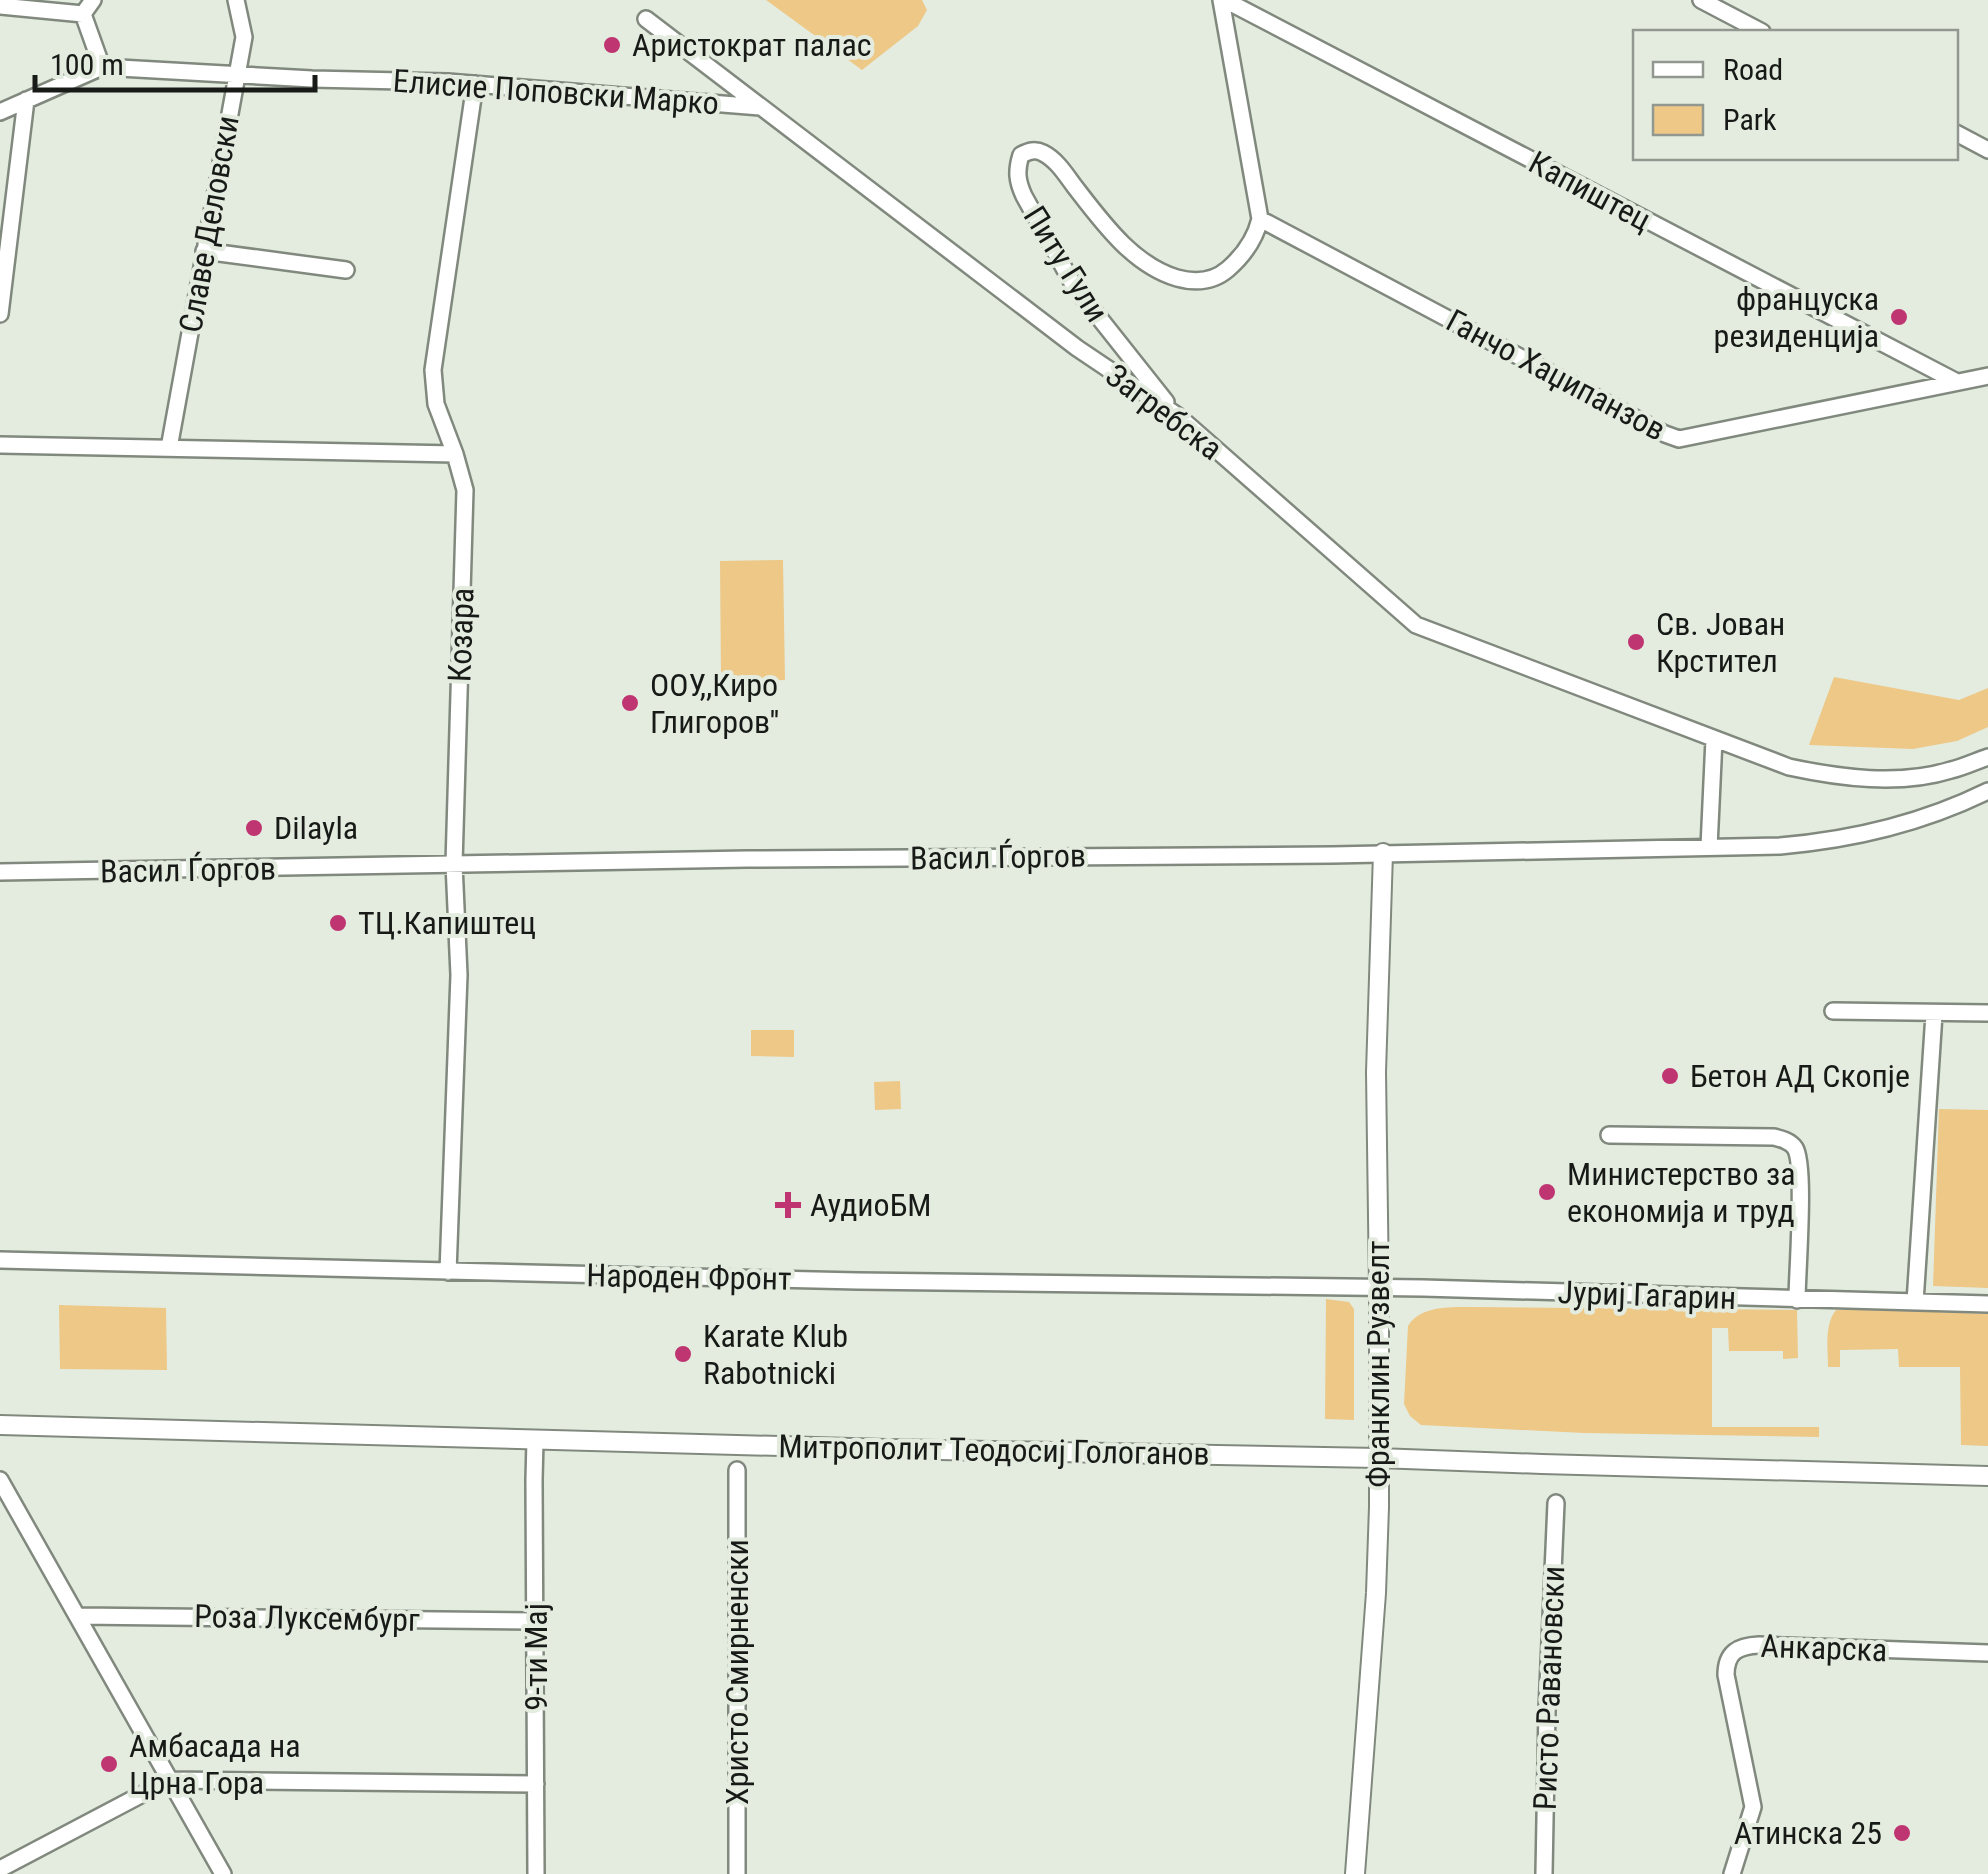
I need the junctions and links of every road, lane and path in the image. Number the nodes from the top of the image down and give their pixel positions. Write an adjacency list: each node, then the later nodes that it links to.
1 (236, 0): 9 (street, Славе Деловски)
2 (1223, 0): 16 (street); 21 (street, Капиштец)
3 (1701, 0): 7 (street)
4 (0, 6): 5 (street)
5 (88, 7): 8 (street)
6 (646, 18): 12 (street, Загребска)
7 (1758, 30)
8 (102, 67): 9 (street, Елисие Поповски Марко); 11 (street, Елисие Поповски Марко)
9 (236, 74): 10 (street, Елисие Поповски Марко); 17 (street, Славе Деловски)
10 (475, 84): 12 (street, Елисие Поповски Марко); 25 (street, Козара)
11 (26, 100): 13 (street, Елисие Поповски Марко); 19 (street)
12 (761, 107): 22 (street, Загребска)
13 (0, 112)
14 (1958, 134): 15 (street)
15 (1988, 150)
16 (1260, 218): 21 (street, Ганчо Хаџипанзов); 22 (street, Питу Гули)
17 (204, 252): 18 (street); 24 (street, Славе Деловски)
18 (346, 270)
19 (0, 314)
20 (1988, 376): 21 (street, Ганчо Хаџипанзов)
21 (1956, 381)
22 (1178, 416): 26 (street, Загребска)
23 (0, 445): 24 (street)
24 (169, 448): 25 (street)
25 (455, 454): 31 (street, Козара)
26 (1714, 740): 27 (street, Загребска); 29 (street)
27 (1988, 757)
28 (1988, 791): 29 (street, Васил Ѓоргов)
29 (1709, 848): 30 (street, Васил Ѓоргов)
30 (1382, 853): 31 (street, Васил Ѓоргов); 39 (street, Франклин Рузвелт)
31 (454, 864): 32 (street, Васил Ѓоргов); 38 (street, Козара)
32 (0, 872)
33 (1833, 1012): 35 (street)
34 (1988, 1013): 35 (street)
35 (1934, 1014): 41 (street)
36 (1609, 1135): 40 (street)
37 (0, 1260): 38 (street, Народен Фронт)
38 (448, 1272): 39 (street, Народен Фронт)
39 (1379, 1287): 40 (street, Јуриј Гагарин); 45 (street, Франклин Рузвелт)
40 (1797, 1300): 41 (street, Јуриј Гагарин)
41 (1915, 1302): 42 (street, Јуриј Гагарин)
42 (1988, 1304)
43 (0, 1425): 44 (street, Митрополит Теодосиј Гологанов)
44 (536, 1440): 45 (street, Митрополит Теодосиј Гологанов); 51 (street, 9-ти Мај)
45 (1378, 1458): 47 (street, Митрополит Теодосиј Гологанов); 59 (street, Франклин Рузвелт)
46 (737, 1470): 58 (street, Христо Смирненски)
47 (1988, 1476)
48 (0, 1480): 50 (street)
49 (1556, 1503): 60 (street, Ристо Равановски)
50 (79, 1616): 51 (street, Роза Луксембург); 53 (street)
51 (535, 1621): 54 (street, 9-ти Мај)
52 (1988, 1654): 61 (street, Анкарска)
53 (169, 1780): 54 (street); 55 (street); 56 (street)
54 (536, 1784): 57 (street, 9-ти Мај)
55 (0, 1869)
56 (223, 1874)
57 (536, 1874)
58 (737, 1874)
59 (1355, 1874)
60 (1544, 1874)
61 (1732, 1874)

